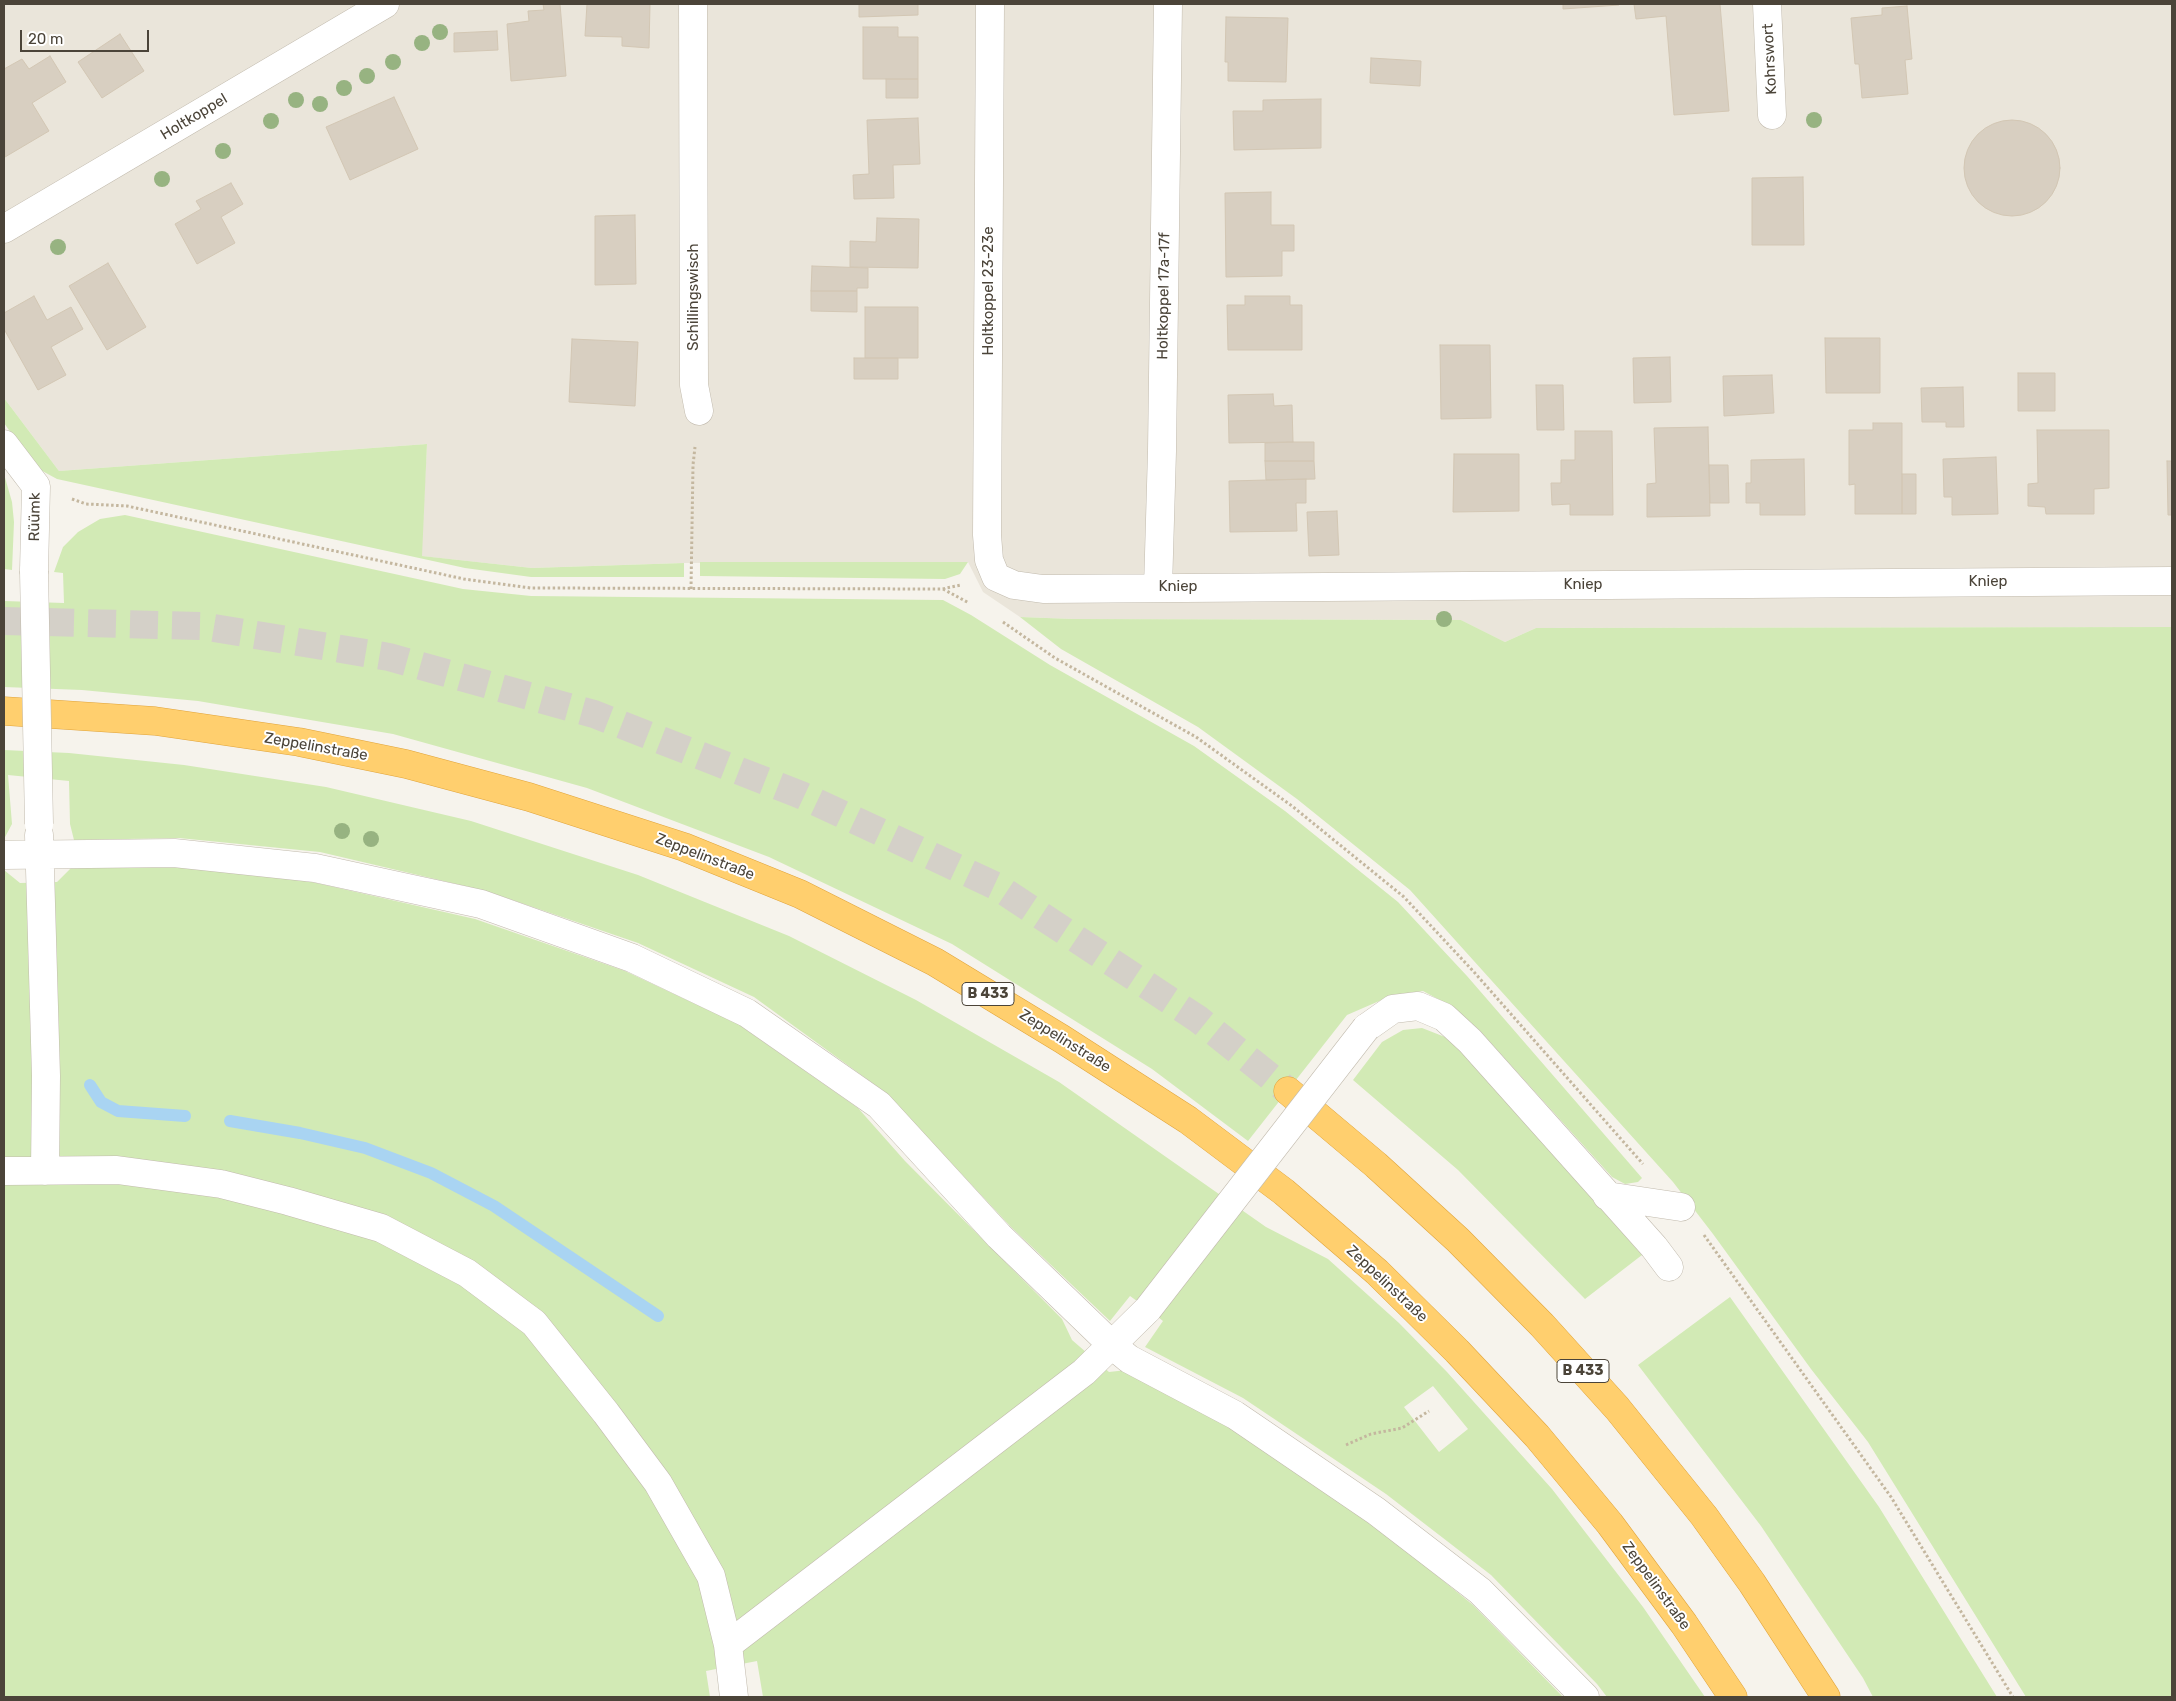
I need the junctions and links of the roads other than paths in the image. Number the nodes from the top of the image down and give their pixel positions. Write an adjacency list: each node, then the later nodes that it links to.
1 (385, 4): 7 (street, Holtkoppel)
2 (693, 4): 8 (street, Schillingswisch)
3 (990, 4): 10 (street, Holtkoppel 23-23e)
4 (1168, 4): 12 (street, Holtkoppel 17a-17f)
5 (1767, 4): 6 (street, Kohrswort)
6 (1772, 115)
7 (4, 229)
8 (699, 411)
9 (4, 444): 14 (street, Rüümk, bridge)
10 (996, 577): 12 (street, Kniep)
11 (2172, 580): 12 (street, Kniep)
12 (1158, 588)
13 (4, 711): 26 (highway, Zeppelinstraße / B 433)
14 (40, 854): 15 (street); 18 (street, Rüümk); 22 (street)
15 (4, 855)
16 (1288, 1091): 27 (highway, B 433)
17 (4, 1171): 18 (street)
18 (45, 1171): 23 (street)
19 (1607, 1196): 20 (street); 21 (street); 22 (street, bridge)
20 (1681, 1207)
21 (1669, 1267)
22 (1112, 1345): 23 (street); 25 (street)
23 (728, 1645): 24 (street)
24 (734, 1697)
25 (1585, 1697)
26 (1733, 1697)
27 (1826, 1697)

